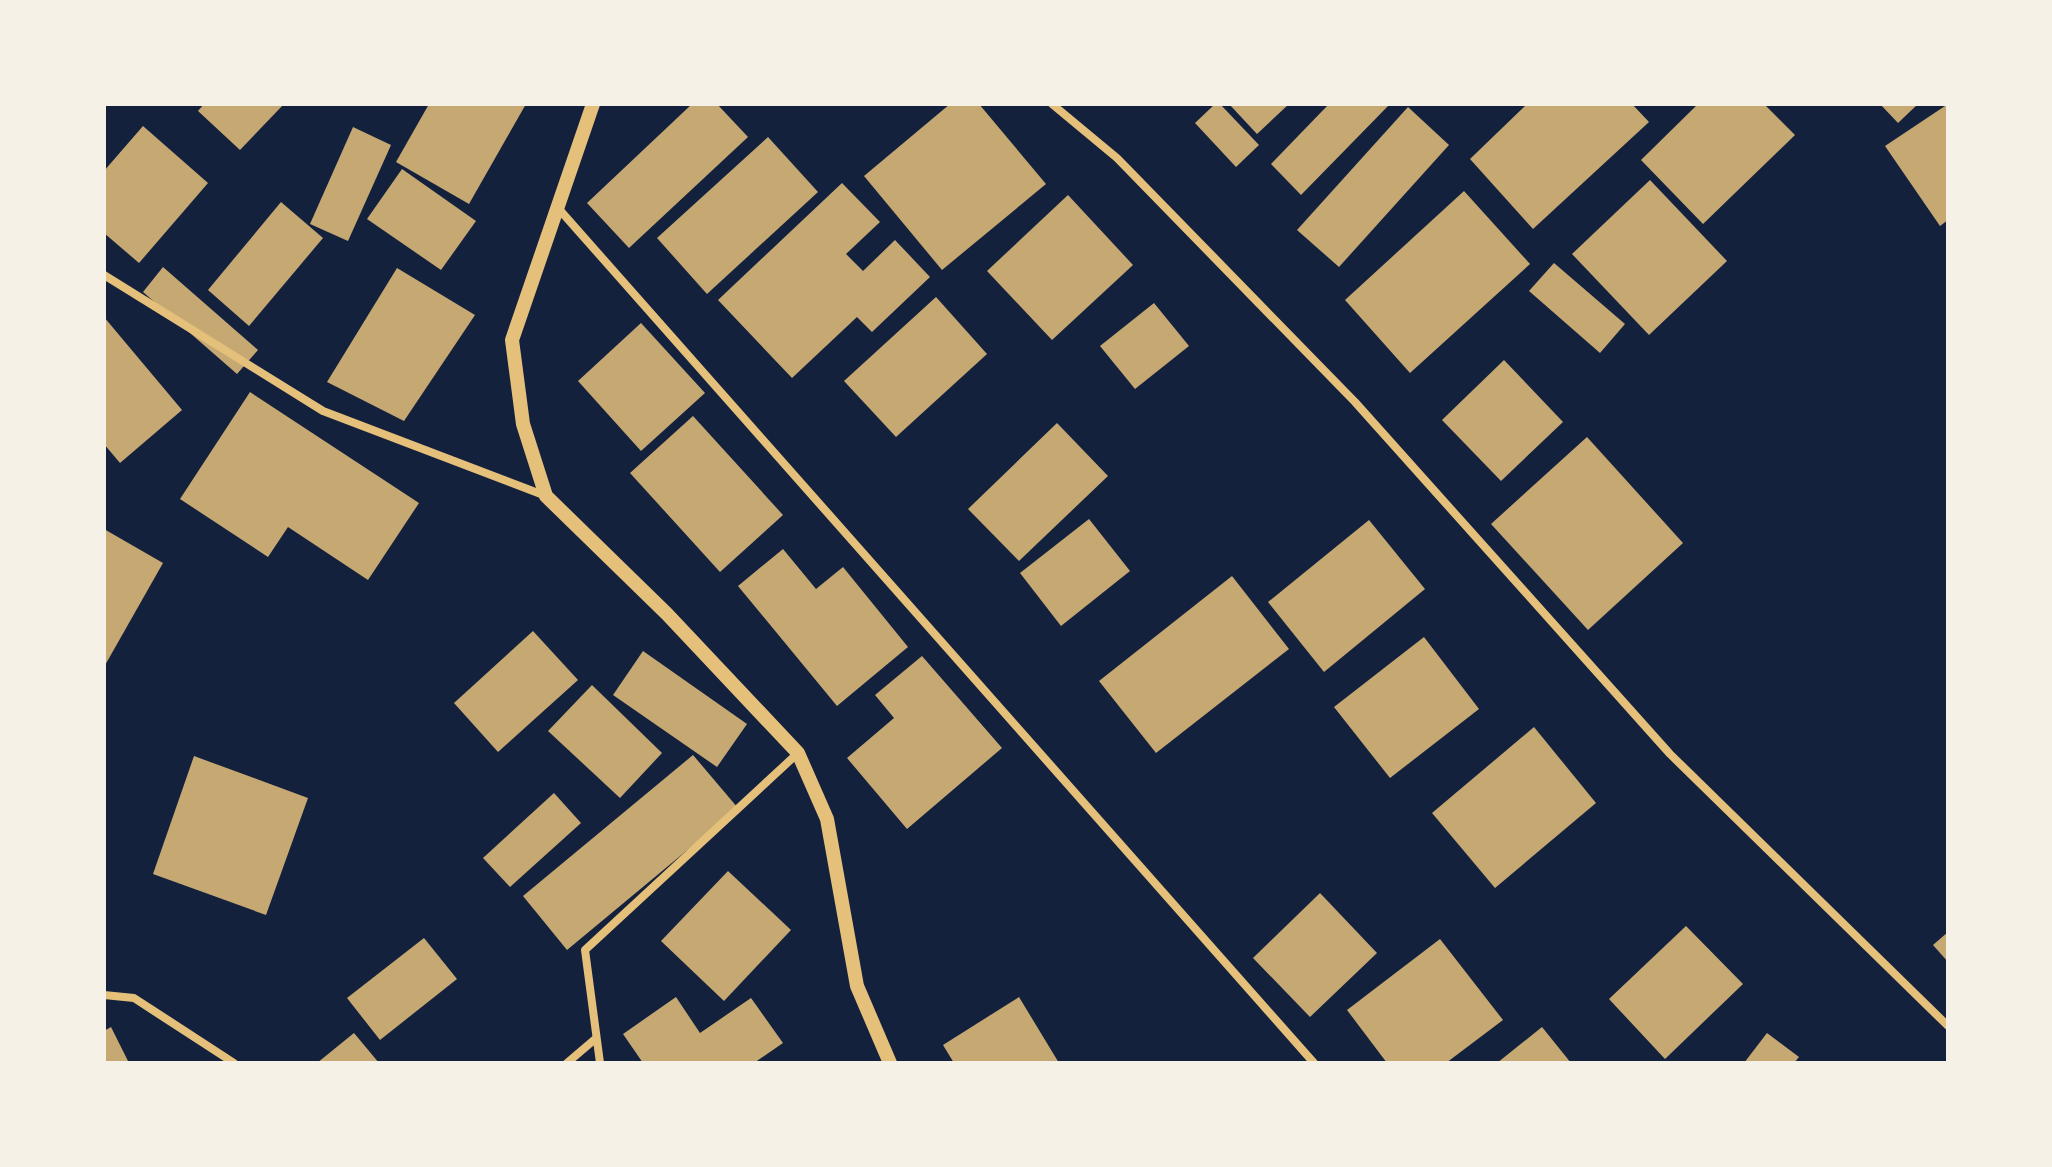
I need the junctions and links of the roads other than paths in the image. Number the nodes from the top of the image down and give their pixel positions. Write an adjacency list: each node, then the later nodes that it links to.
1 (593, 104): 3 (street)
2 (1052, 104): 8 (street)
3 (558, 208): 5 (street); 14 (street)
4 (104, 275): 5 (street)
5 (546, 496): 6 (street)
6 (798, 753): 9 (street); 13 (street)
7 (104, 995): 10 (street)
8 (1948, 1026)
9 (594, 1040): 11 (street); 12 (street)
10 (234, 1063)
11 (567, 1063)
12 (600, 1063)
13 (890, 1063)
14 (1314, 1063)

